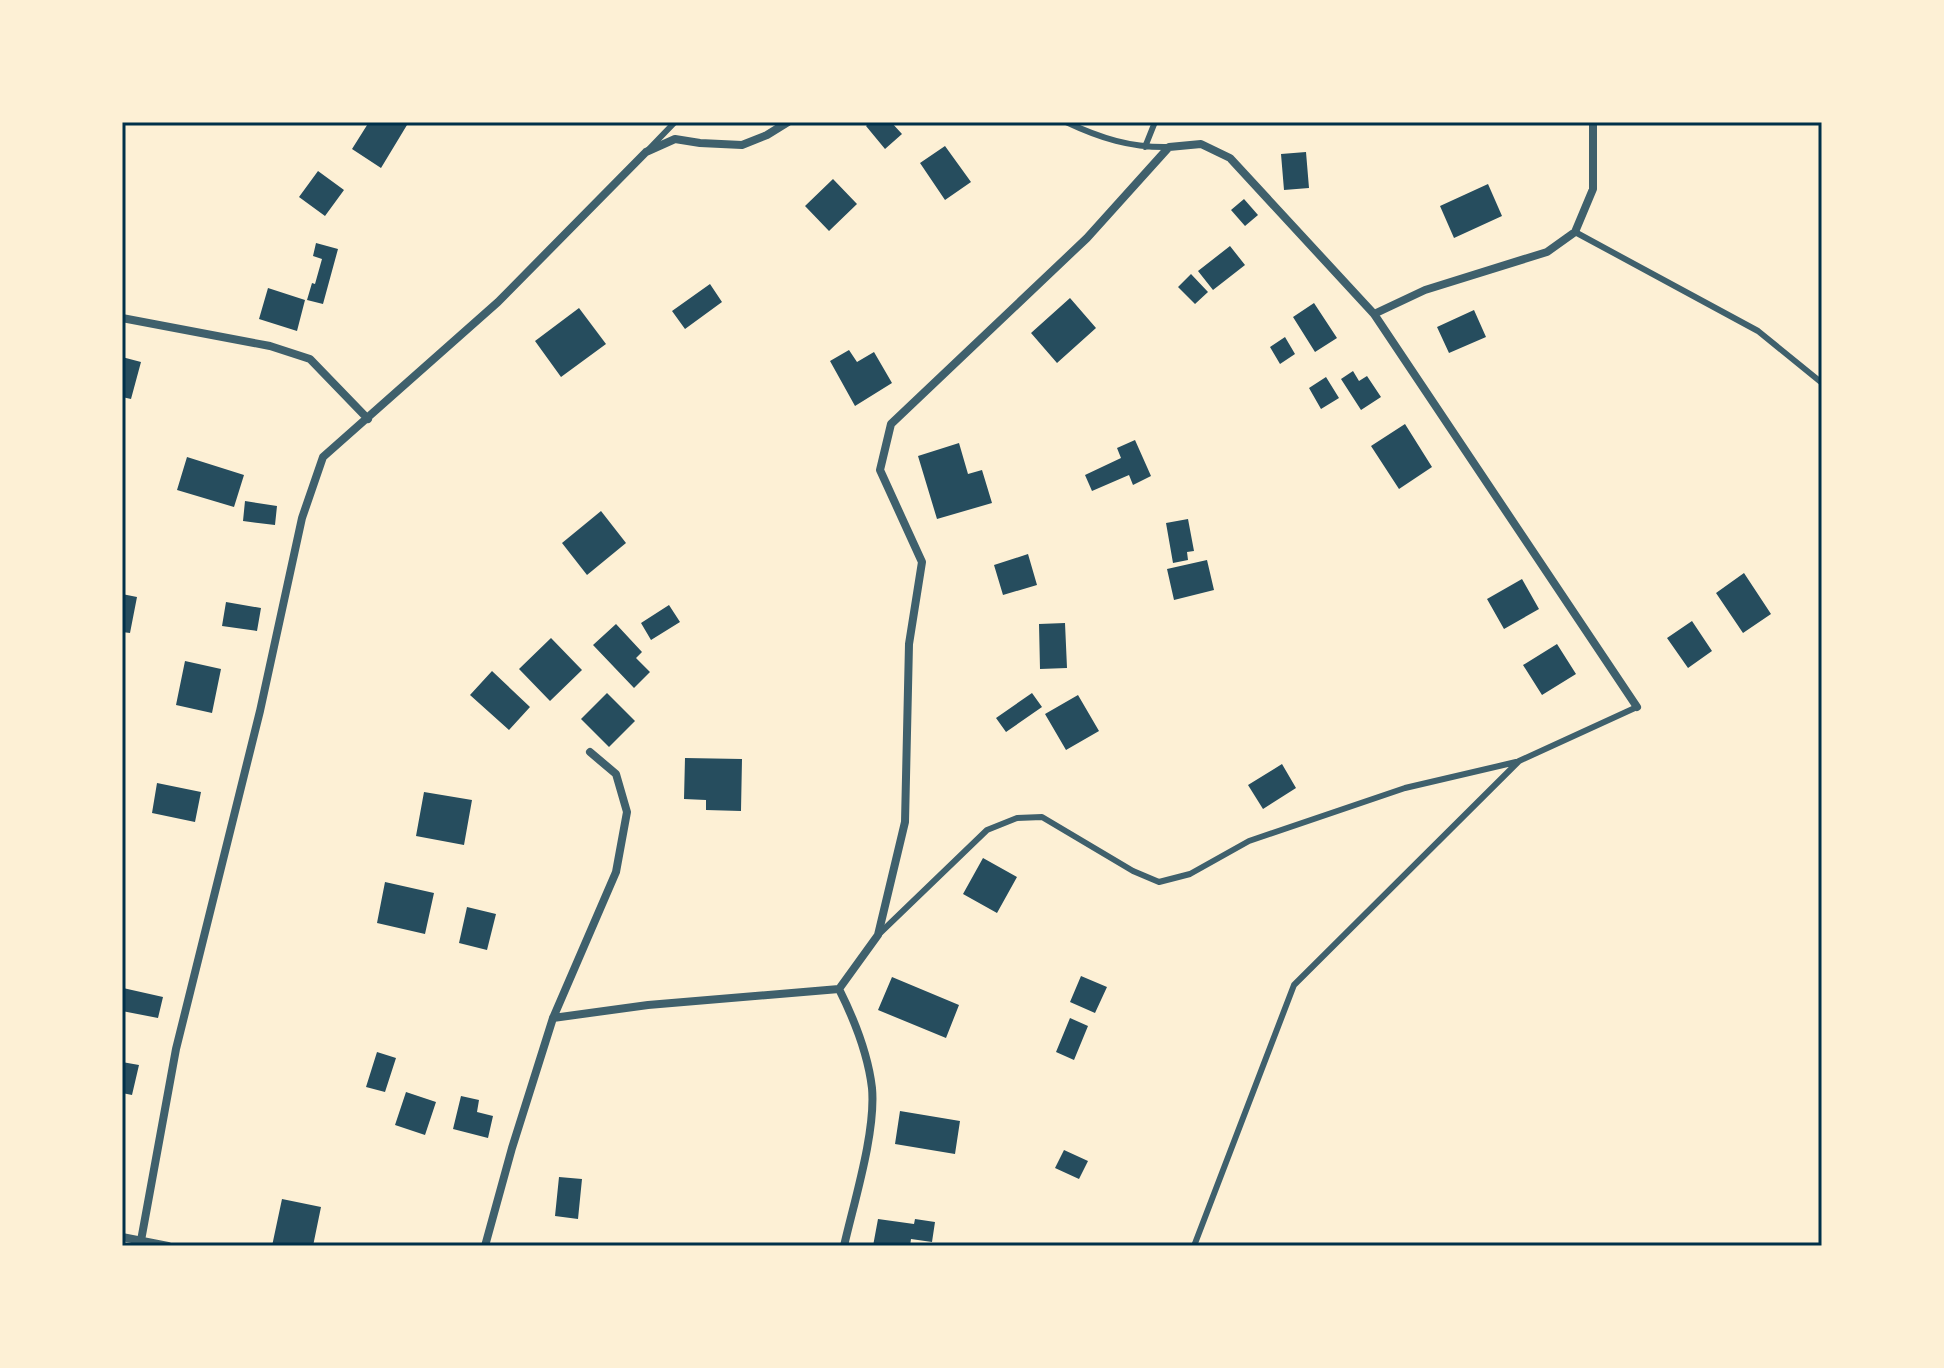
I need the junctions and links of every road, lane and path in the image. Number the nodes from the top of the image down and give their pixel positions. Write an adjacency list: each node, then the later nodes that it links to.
1 (675, 122): 8 (lane)
2 (788, 122): 8 (street)
3 (1066, 122): 6 (lane)
4 (1155, 122): 6 (lane)
5 (1593, 122): 9 (street)
6 (1145, 147): 7 (lane)
7 (1169, 147): 10 (street); 17 (street)
8 (646, 152): 13 (street)
9 (1575, 232): 10 (street); 12 (lane)
10 (1374, 314): 14 (street)
11 (122, 318): 13 (street)
12 (1822, 383)
13 (368, 419): 21 (street)
14 (1637, 707): 16 (lane)
15 (590, 752): 19 (street)
16 (1519, 761): 17 (lane); 25 (lane)
17 (878, 935): 18 (street)
18 (839, 989): 19 (street); 24 (street)
19 (553, 1018): 23 (street)
20 (122, 1237): 21 (street)
21 (140, 1243): 22 (street)
22 (168, 1246)
23 (485, 1246)
24 (844, 1246)
25 (1194, 1246)

